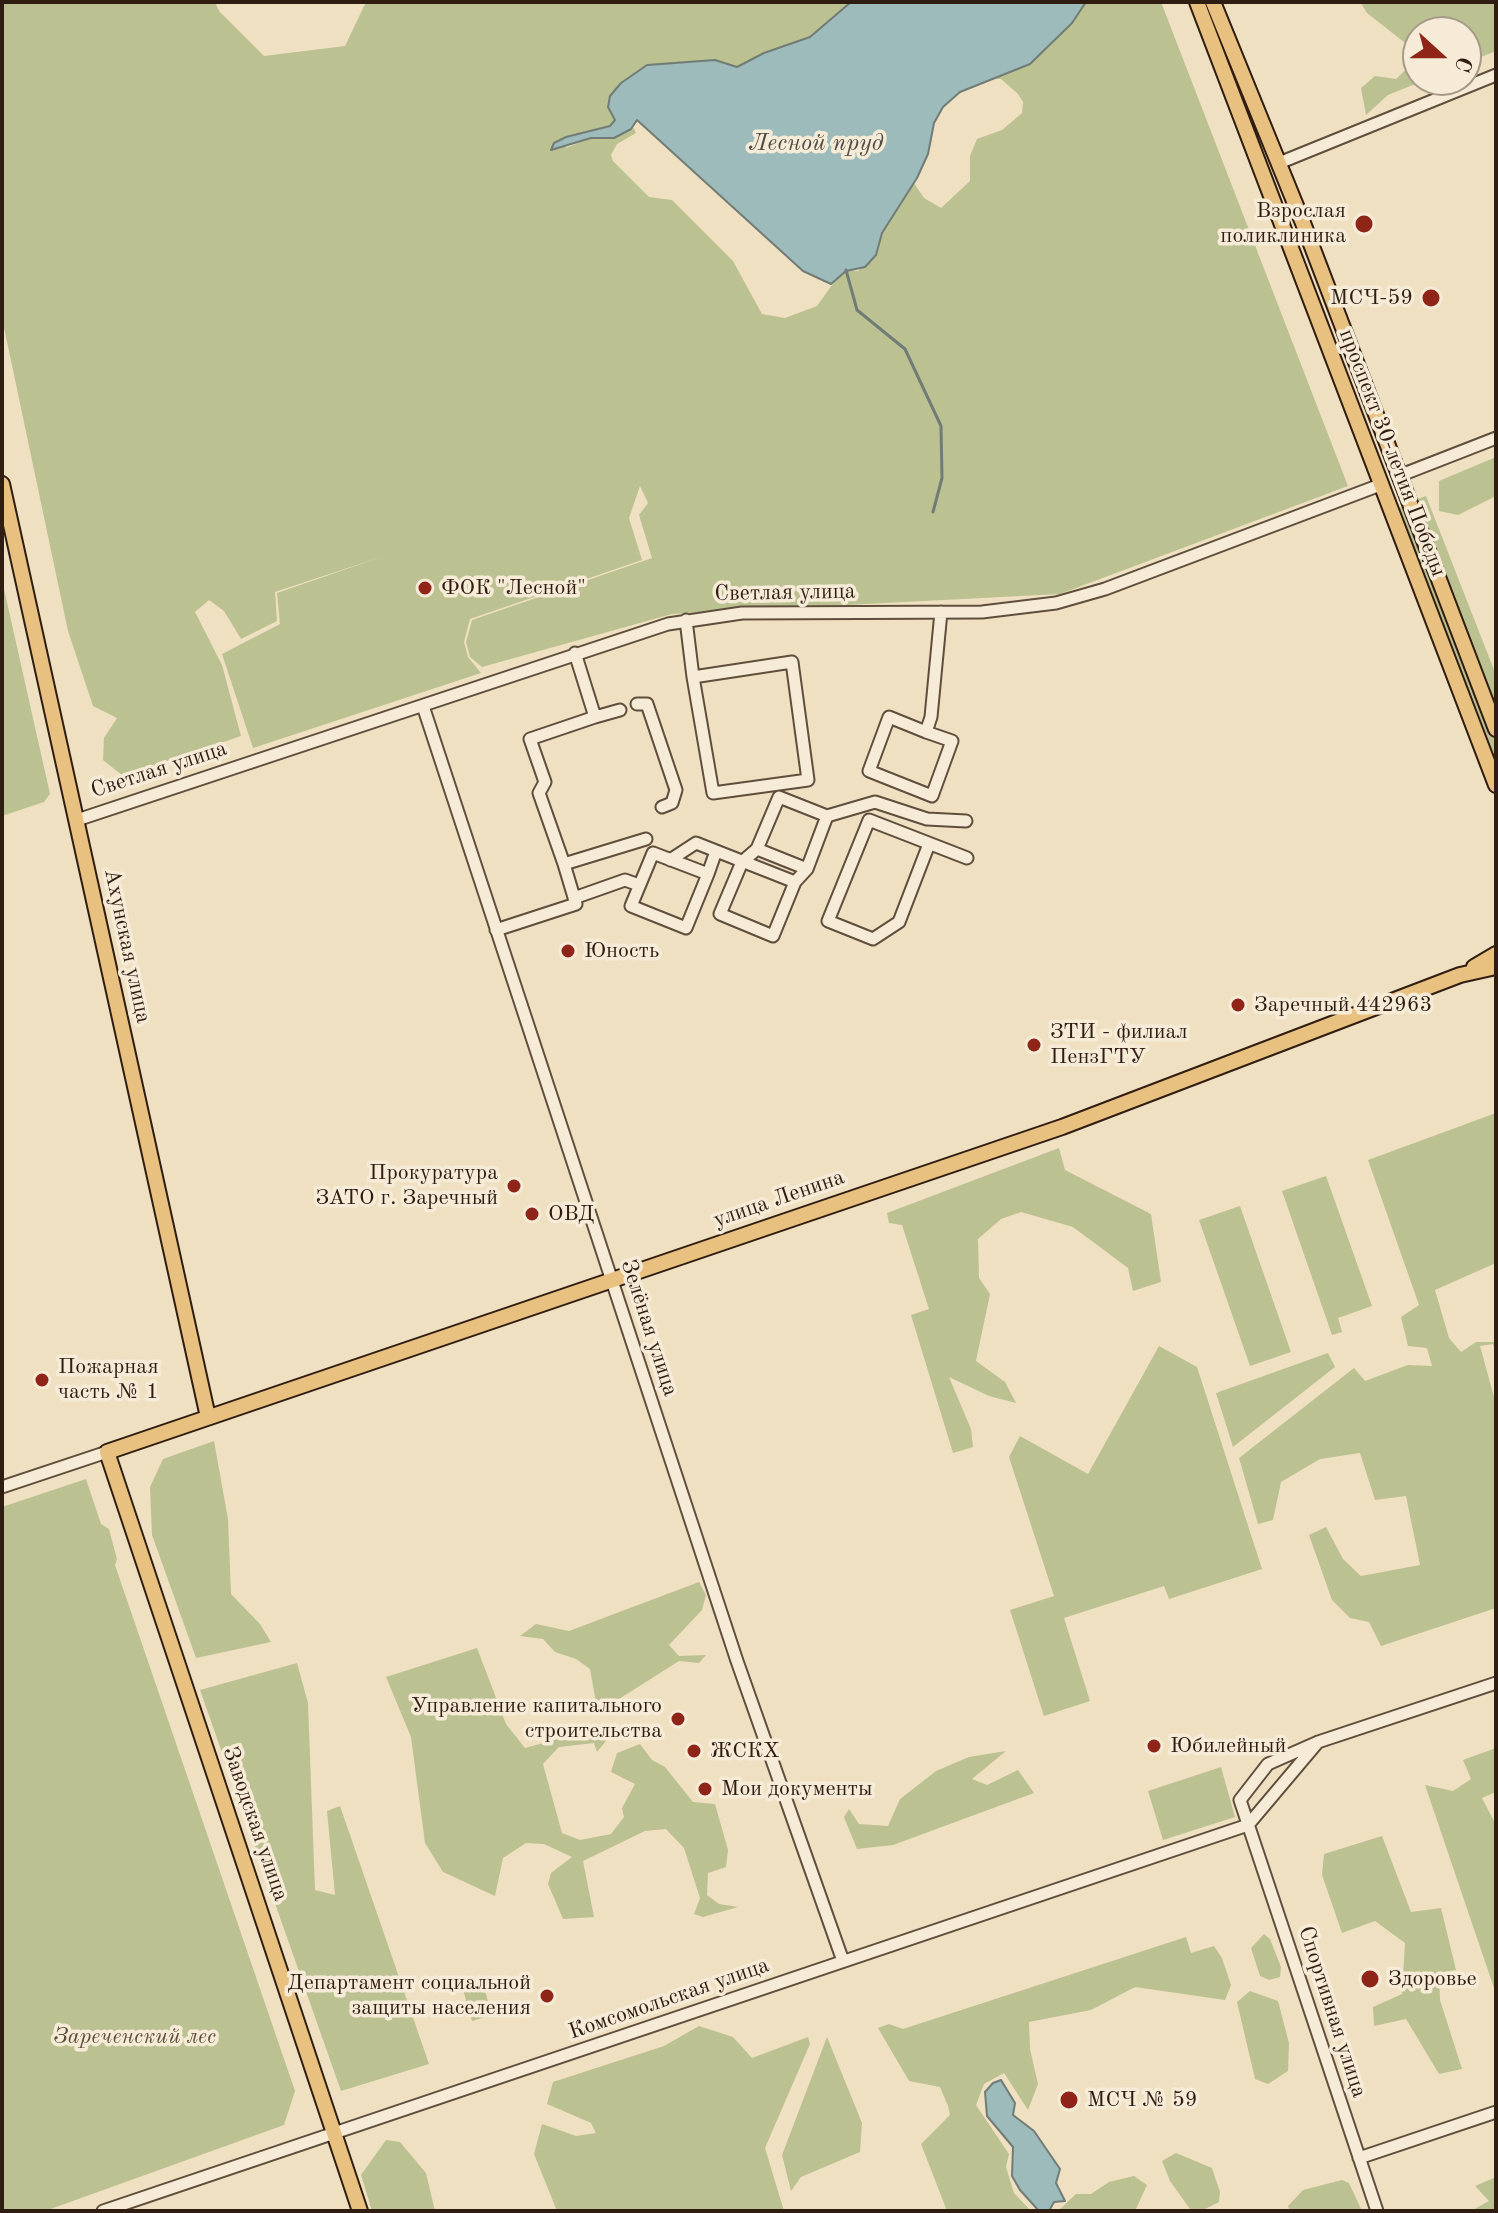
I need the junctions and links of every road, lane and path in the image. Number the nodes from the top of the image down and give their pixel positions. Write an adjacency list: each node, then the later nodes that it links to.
1 (1197, 2): 5 (main road, проспект 30-летия Победы)
2 (1213, 2): 4 (main road, проспект 30-летия Победы)
3 (1496, 75): 4 (street)
4 (1279, 163): 5 (main road); 7 (main road, проспект 30-летия Победы)
5 (1261, 169): 9 (main road, проспект 30-летия Победы)
6 (1496, 438): 7 (street, Светлая улица)
7 (1401, 475): 9 (main road, Светлая улица); 18 (main road, проспект 30-летия Победы)
8 (2, 484): 23 (main road, Ахунская улица)
9 (1380, 485): 10 (street, Светлая улица); 20 (main road, проспект 30-летия Победы)
10 (941, 612): 11 (street, Светлая улица); 19 (street)
11 (686, 620): 12 (street, Светлая улица); 13 (street)
12 (575, 653): 15 (street, Светлая улица); 17 (street)
13 (693, 677): 13 (street)
14 (637, 704): 21 (street)
15 (423, 706): 23 (street, Светлая улица); 38 (street, Зелёная улица)
16 (620, 710): 17 (street)
17 (595, 717): 32 (street)
18 (1496, 729)
19 (926, 732): 19 (street)
20 (1496, 785)
21 (662, 807)
22 (827, 816): 24 (street); 27 (street); 33 (street)
23 (77, 820): 43 (main road, Ахунская улица)
24 (966, 821)
25 (646, 839): 32 (street)
26 (929, 844): 26 (street); 29 (street)
27 (757, 849): 31 (street); 33 (street)
28 (716, 851): 30 (street); 31 (street); 34 (street)
29 (967, 858)
30 (670, 860): 34 (street); 36 (street)
31 (742, 862): 35 (street); 35 (street)
32 (564, 864): 37 (street)
33 (807, 869): 35 (street)
34 (708, 874): 36 (street)
35 (795, 882)
36 (639, 885): 37 (street)
37 (574, 898): 38 (street)
38 (496, 930): 42 (street, Зелёная улица)
39 (1496, 954): 41 (main road, улица Ленина)
40 (1496, 967): 41 (main road, улица Ленина)
41 (1460, 975): 42 (main road, улица Ленина)
42 (612, 1280): 43 (main road, улица Ленина); 51 (street, Зелёная улица)
43 (208, 1417): 44 (main road, улица Ленина)
44 (107, 1452): 45 (street); 53 (main road, Заводская улица)
45 (2, 1487)
46 (1496, 1683): 47 (street)
47 (1318, 1742): 48 (street); 49 (street)
48 (1275, 1761): 49 (street); 50 (street)
49 (1289, 1777): 50 (street)
50 (1248, 1825): 51 (street, Комсомольская улица); 54 (street, Спортивная улица)
51 (843, 1961): 53 (street, Комсомольская улица)
52 (1496, 2112): 54 (street)
53 (335, 2133): 55 (street, Комсомольская улица); 56 (main road, Заводская улица)
54 (1359, 2158): 57 (street, Спортивная улица)
55 (103, 2211)
56 (360, 2211)
57 (1377, 2211)

